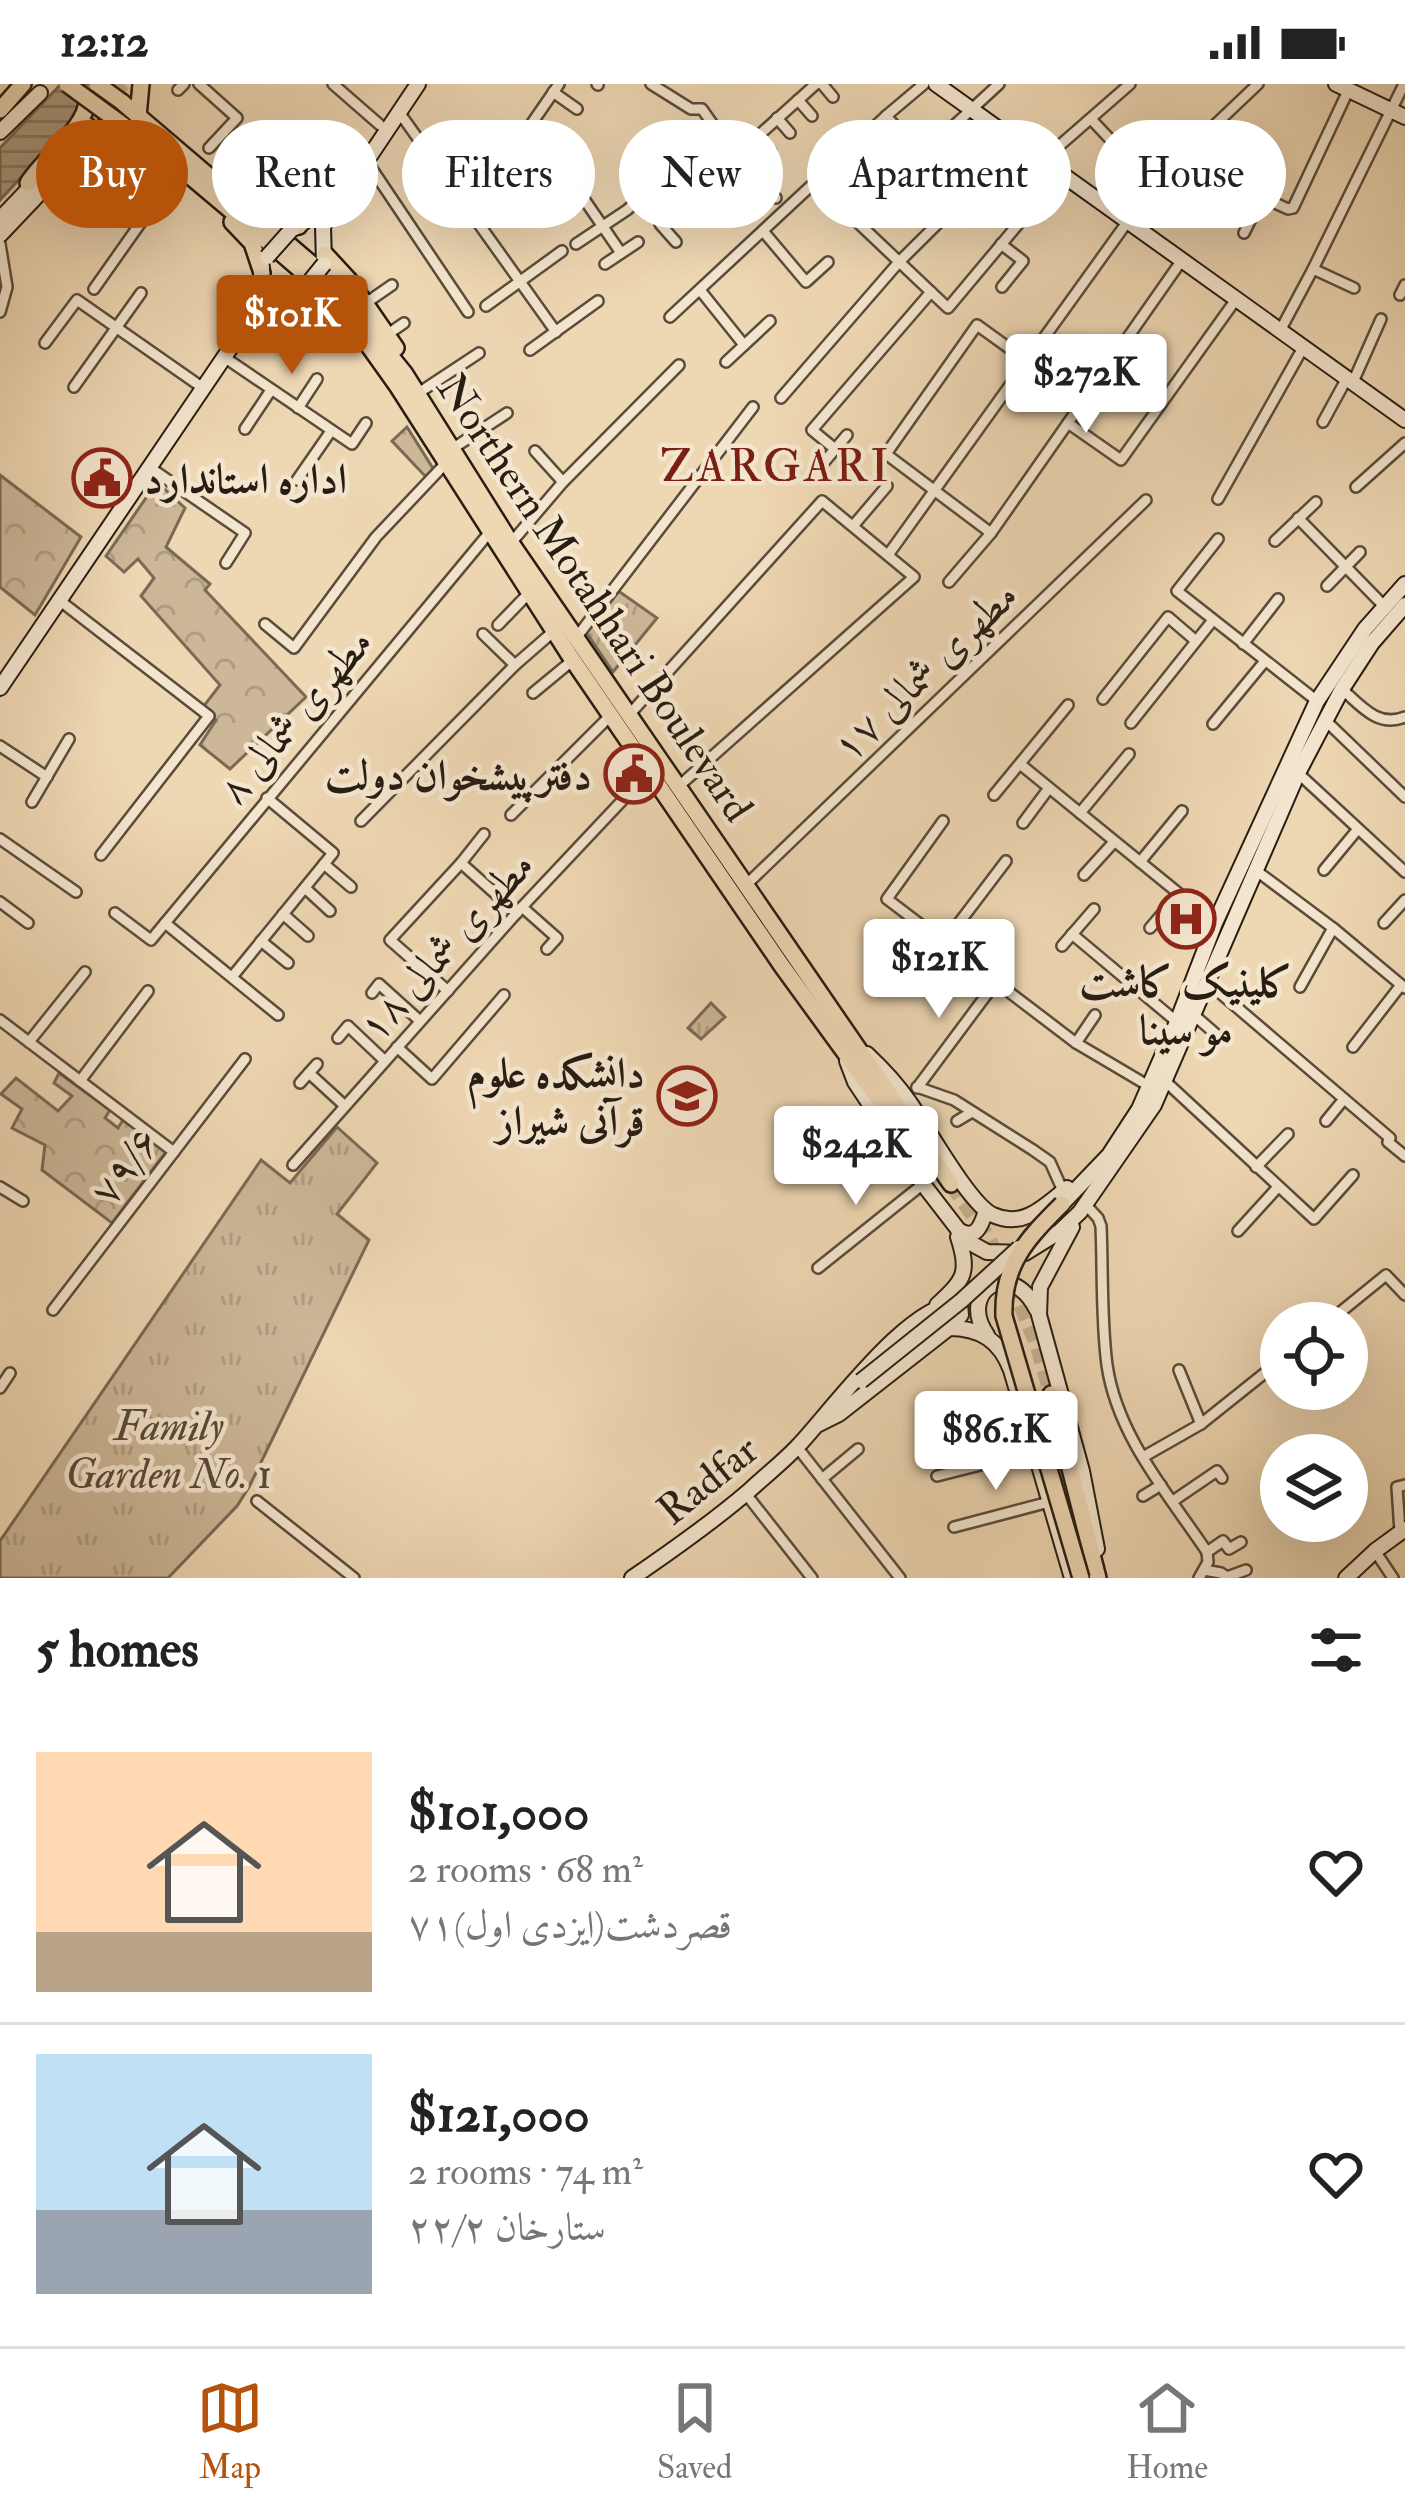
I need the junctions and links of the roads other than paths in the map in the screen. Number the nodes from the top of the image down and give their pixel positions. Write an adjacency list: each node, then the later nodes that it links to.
1 (10, 84): 20 (main road)
2 (23, 84): 26 (main road)
3 (68, 84): 23 (main road, bridge)
4 (98, 84): 27 (main road, bridge)
5 (140, 84): 39 (main road)
6 (199, 84): 22 (street)
7 (333, 84): 49 (street)
8 (413, 84): 30 (main road); 49 (main road)
9 (651, 84): 42 (street)
10 (819, 84): 21 (street); 24 (street)
11 (924, 84): 33 (street)
12 (936, 84): 28 (main road)
13 (999, 84): 28 (street)
14 (1130, 84): 35 (street)
15 (1258, 84): 47 (street)
16 (1404, 84): 31 (street)
17 (1342, 87): 31 (main road); 80 (street)
18 (556, 88): 25 (street); 41 (street)
19 (40, 93): 51 (main road)
20 (0, 95)
21 (833, 97)
22 (214, 98): 29 (street); 56 (street)
23 (87, 99): 27 (main road, bridge); 36 (main road)
24 (798, 100): 32 (street); 34 (street)
25 (577, 109)
26 (0, 110)
27 (117, 110): 37 (main road, Northern Motahhari Boulevard); 38 (main road, Northern Motahhari Boulevard); 81 (main road)
28 (972, 110): 45 (street); 46 (main road)
29 (203, 111)
30 (399, 112): 40 (street); 54 (main road)
31 (1398, 114): 95 (street)
32 (812, 116)
33 (886, 116): 43 (street); 44 (street)
34 (777, 118): 52 (street)
35 (1091, 119): 48 (street); 53 (street)
36 (85, 120)
37 (132, 120)
38 (132, 120)
39 (143, 120)
40 (405, 120)
41 (534, 120)
42 (710, 120)
43 (882, 120)
44 (890, 120)
45 (961, 120)
46 (986, 120)
47 (1219, 120)
48 (1095, 123)
49 (380, 125): 50 (main road)
50 (378, 128)
51 (0, 132)
52 (790, 133)
53 (1071, 136)
54 (378, 143)
55 (188, 148): 57 (main road)
56 (209, 148)
57 (212, 167)
58 (36, 169): 62 (main road)
59 (188, 175): 131 (main road, Northern Motahhari Boulevard)
60 (36, 176): 65 (main road)
61 (378, 178): 110 (street)
62 (28, 183): 65 (main road)
63 (188, 185): 94 (main road)
64 (807, 190): 79 (street)
65 (0, 215)
66 (595, 215): 68 (street)
67 (619, 215): 68 (street)
68 (603, 226): 85 (street); 89 (street)
69 (137, 228): 100 (street)
70 (295, 228): 88 (main road); 94 (main road, bridge)
71 (326, 228): 88 (main road)
72 (482, 228): 96 (street)
73 (664, 228): 83 (street)
74 (862, 228): 92 (street)
75 (933, 228): 92 (street)
76 (1014, 228): 86 (street)
77 (1117, 228): 126 (street)
78 (1138, 228): 90 (main road)
79 (763, 231): 91 (street); 101 (street)
80 (1244, 232)
81 (0, 235)
82 (638, 242): 89 (street)
83 (676, 242)
84 (0, 244): 109 (street)
85 (576, 244)
86 (1001, 244): 98 (street); 102 (street)
87 (562, 250): 96 (street)
88 (324, 253): 104 (main road, bridge); 107 (main road)
89 (621, 253): 93 (street)
90 (1182, 260): 105 (main road); 143 (street)
91 (828, 262)
92 (899, 262): 102 (street); 136 (street)
93 (605, 264)
94 (263, 269): 104 (main road); 115 (main road)
95 (1313, 269): 99 (street); 117 (street)
96 (520, 281): 108 (street); 118 (street)
97 (392, 285): 107 (street)
98 (1002, 286)
99 (1354, 288)
100 (94, 289)
101 (700, 290): 111 (street); 121 (street)
102 (932, 292): 148 (street)
103 (141, 293): 116 (street)
104 (294, 294): 115 (main road); 131 (main road)
105 (1237, 298): 117 (main road); 143 (street)
106 (598, 301): 118 (street)
107 (366, 303): 119 (main road)
108 (486, 306)
109 (0, 312)
110 (468, 312)
111 (670, 317)
112 (1382, 319): 130 (street)
113 (770, 321): 121 (street)
114 (404, 322): 119 (street)
115 (246, 325): 125 (main road)
116 (116, 328): 120 (street); 132 (street); 133 (street)
117 (1281, 329): 122 (main road)
118 (556, 332): 123 (street)
119 (388, 334): 131 (main road)
120 (46, 344)
121 (744, 345): 127 (street)
122 (1304, 346): 130 (main road); 158 (street)
123 (530, 350)
124 (479, 353): 135 (street)
125 (224, 357): 133 (main road); 134 (street)
126 (1027, 361): 157 (street); 157 (street)
127 (726, 362)
128 (679, 365): 154 (street)
129 (317, 379): 138 (street)
130 (1350, 380): 140 (main road); 141 (street)
131 (402, 381): 135 (main road, Northern Motahhari Boulevard); 150 (main road, Northern Motahhari Boulevard)
132 (74, 387)
133 (202, 388): 151 (main road)
134 (271, 390): 138 (street); 144 (street)
135 (417, 394): 150 (main road, Northern Motahhari Boulevard)
136 (781, 398)
137 (753, 407): 185 (street)
138 (298, 408): 145 (street)
139 (507, 413): 150 (street)
140 (1405, 420)
141 (1323, 422)
142 (366, 423): 145 (street)
143 (1068, 423): 164 (street)
144 (244, 429)
145 (332, 430): 153 (street)
146 (847, 435): 148 (street)
147 (1405, 443): 156 (street)
148 (835, 449): 152 (street)
149 (535, 451): 154 (street)
150 (449, 456): 163 (main road, Northern Motahhari Boulevard); 167 (main road, Northern Motahhari Boulevard); 181 (street)
151 (149, 467): 170 (street); 177 (main road)
152 (820, 467)
153 (297, 480)
154 (563, 482): 167 (street)
155 (886, 486): 162 (street)
156 (1355, 487)
157 (935, 491): 164 (street); 169 (street)
158 (1217, 499)
159 (1146, 500): 236 (street, ۱۷ مطهری شمالی)
160 (1316, 502): 161 (street)
161 (1298, 518): 166 (street); 171 (street)
162 (853, 526): 169 (street); 198 (street)
163 (489, 532): 175 (main road, Northern Motahhari Boulevard); 214 (street, ۸ مطهری شمالی)
164 (991, 533): 172 (street)
165 (1218, 539): 180 (street)
166 (1275, 541)
167 (511, 543): 185 (main road, Northern Motahhari Boulevard)
168 (1360, 552): 171 (street)
169 (888, 555): 210 (street)
170 (226, 563)
171 (1344, 568): 174 (street); 179 (street)
172 (949, 582)
173 (1405, 584): 179 (main road)
174 (1327, 586)
175 (529, 593): 182 (street); 183 (main road, Northern Motahhari Boulevard)
176 (1278, 598): 187 (street)
177 (59, 600): 190 (main road); 226 (street)
178 (1405, 604): 193 (main road)
179 (1384, 606): 196 (main road)
180 (1213, 620): 186 (street); 187 (street)
181 (265, 624)
182 (498, 625)
183 (554, 631): 188 (main road, Northern Motahhari Boulevard); 191 (street)
184 (483, 634): 191 (street)
185 (575, 638): 198 (main road, Northern Motahhari Boulevard)
186 (1196, 641): 195 (street); 201 (street)
187 (1243, 644): 189 (street)
188 (573, 660): 194 (street); 198 (main road, Northern Motahhari Boulevard)
189 (1265, 661): 196 (street); 202 (street)
190 (6, 664): 192 (main road)
191 (515, 665): 219 (street)
192 (0, 688)
193 (1342, 689): 199 (street); 200 (main road)
194 (533, 693)
195 (1103, 699)
196 (1317, 701): 249 (main road)
197 (1068, 705): 206 (street)
198 (620, 715): 207 (main road, Northern Motahhari Boulevard); 210 (main road, Northern Motahhari Boulevard); 218 (street)
199 (1405, 717)
200 (1325, 720): 208 (main road); 213 (street)
201 (1131, 722)
202 (1213, 724)
203 (69, 739): 209 (street)
204 (0, 746): 209 (street)
205 (1129, 754): 217 (street)
206 (1020, 764): 211 (street); 212 (street)
207 (650, 772): 243 (street, ۱۸ مطهری شمالی); 282 (main road, Northern Motahhari Boulevard)
208 (1298, 772): 222 (street); 231 (main road)
209 (46, 777): 215 (street)
210 (679, 786): 236 (main road, Northern Motahhari Boulevard)
211 (1049, 788): 217 (street); 221 (street)
212 (994, 795)
213 (1405, 797)
214 (267, 798): 230 (street); 247 (street, ۸ مطهری شمالی)
215 (32, 802)
216 (1182, 811): 229 (street)
217 (1080, 813): 225 (street)
218 (511, 815)
219 (361, 821)
220 (943, 821): 256 (street)
221 (1023, 823)
222 (1358, 829): 232 (street); 233 (street)
223 (484, 834): 228 (street)
224 (0, 839): 238 (street)
225 (1114, 842): 229 (street); 234 (street)
226 (100, 855)
227 (1006, 861): 256 (street)
228 (461, 862): 243 (street); 267 (street)
229 (1140, 862): 239 (street)
230 (324, 864): 235 (street); 237 (street)
231 (1254, 869): 252 (street); 262 (main road)
232 (1324, 870)
233 (1405, 872)
234 (1084, 875)
235 (351, 886)
236 (745, 886): 282 (main road, Northern Motahhari Boulevard)
237 (304, 888): 244 (street); 246 (street)
238 (76, 892)
239 (1179, 894): 249 (street); 251 (street)
240 (1405, 900): 250 (street)
241 (0, 902): 248 (street)
242 (1094, 909): 253 (street)
243 (520, 910): 258 (street); 267 (street, ۱۸ مطهری شمالی)
244 (330, 911)
245 (116, 913): 247 (street, ۸ مطهری شمالی)
246 (284, 914): 254 (street); 255 (street)
247 (165, 922): 261 (street)
248 (28, 923)
249 (1215, 923): 276 (main road)
250 (1384, 923)
251 (1150, 928)
252 (1333, 928): 264 (street); 265 (street)
253 (1072, 934): 257 (street); 276 (street)
254 (308, 936)
255 (261, 941): 259 (street); 261 (street)
256 (943, 944): 263 (street)
257 (1062, 946)
258 (547, 949)
259 (288, 963)
260 (85, 972): 281 (street)
261 (232, 977): 271 (street)
262 (1206, 981): 273 (main road); 277 (street)
263 (996, 982): 283 (street); 295 (street)
264 (1403, 986): 285 (street)
265 (1300, 987)
266 (148, 991): 292 (street)
267 (448, 991): 275 (street, ۱۸ مطهری شمالی)
268 (372, 993): 275 (street)
269 (504, 995): 284 (street)
270 (1268, 1010): 277 (street)
271 (278, 1015)
272 (1095, 1015): 283 (street)
273 (1194, 1015): 278 (street); 291 (main road)
274 (0, 1020): 281 (street)
275 (420, 1022): 284 (street, ۱۸ مطهری شمالی)
276 (1177, 1022): 291 (main road)
277 (1258, 1024): 280 (street); 289 (street)
278 (1218, 1036)
279 (338, 1037): 288 (street)
280 (1250, 1037)
281 (29, 1042): 292 (street)
282 (845, 1042): 295 (main road); 309 (main road); 311 (main road, Northern Motahhari Boulevard)
283 (1076, 1043): 293 (street)
284 (397, 1047): 288 (street, ۱۸ مطهری شمالی)
285 (1353, 1047)
286 (1313, 1054): 289 (street)
287 (245, 1059): 304 (street, ۷۹/۶)
288 (385, 1061): 297 (street, ۱۸ مطهری شمالی)
289 (1304, 1063): 290 (street); 296 (street)
290 (1293, 1076)
291 (1161, 1077): 293 (main road); 307 (street); 313 (main road); 315 (main road)
292 (80, 1081): 304 (street)
293 (1142, 1082): 313 (main road)
294 (300, 1083): 297 (street)
295 (912, 1093): 298 (street); 316 (main road)
296 (1344, 1099): 300 (street); 305 (street)
297 (345, 1106): 306 (street, ۱۸ مطهری شمالی)
298 (972, 1112): 299 (street); 303 (street)
299 (957, 1121)
300 (1326, 1121)
301 (1288, 1134): 307 (street)
302 (1042, 1136): 303 (street)
303 (1033, 1150): 313 (street)
304 (174, 1152): 326 (street, ۷۹/۶)
305 (1405, 1156)
306 (292, 1165)
307 (1256, 1167): 312 (street)
308 (1353, 1175): 312 (street)
309 (923, 1184): 318 (main road); 322 (street)
310 (0, 1187): 314 (street)
311 (947, 1187)
312 (1278, 1187): 319 (street)
313 (1062, 1197): 317 (main road); 321 (main road, bridge)
314 (23, 1201)
315 (1083, 1208): 320 (main road); 328 (main road); 340 (street)
316 (986, 1211): 317 (main road); 318 (main road)
317 (1031, 1216): 320 (main road)
318 (954, 1227): 320 (main road); 327 (main road)
319 (1238, 1231)
320 (1044, 1243)
321 (1022, 1244): 336 (main road, bridge); 362 (main road, bridge)
322 (818, 1268)
323 (992, 1287): 327 (main road); 328 (main road); 330 (main road)
324 (1405, 1295): 325 (street)
325 (1353, 1302)
326 (53, 1310)
327 (931, 1310): 329 (main road); 336 (main road)
328 (1040, 1315): 363 (main road)
329 (949, 1328): 330 (main road); 336 (main road)
330 (997, 1344): 339 (main road)
331 (1179, 1370): 335 (street)
332 (10, 1373): 334 (street)
333 (1260, 1377): 335 (street)
334 (0, 1388)
335 (1201, 1424): 340 (street)
336 (817, 1425): 337 (main road, Radfar)
337 (797, 1447): 343 (street); 346 (main road, Radfar)
338 (858, 1449): 343 (street)
339 (1035, 1451): 341 (street); 350 (main road)
340 (1143, 1457): 344 (street)
341 (937, 1477)
342 (1222, 1478): 349 (street)
343 (822, 1479): 361 (street)
344 (1161, 1485): 347 (street); 349 (street)
345 (1405, 1485): 352 (street)
346 (746, 1494): 359 (main road, Radfar); 360 (street)
347 (1143, 1496)
348 (257, 1501): 358 (street)
349 (1173, 1501): 355 (street)
350 (1049, 1502): 351 (street); 362 (main road)
351 (954, 1528)
352 (1402, 1530): 354 (main road)
353 (1241, 1542): 355 (street)
354 (1375, 1551): 364 (main road); 365 (street)
355 (1207, 1552): 357 (street)
356 (1246, 1570): 357 (street)
357 (1202, 1574)
358 (355, 1578)
359 (632, 1578)
360 (812, 1578)
361 (900, 1578)
362 (1081, 1578): 363 (main road)
363 (1100, 1578)
364 (1346, 1578)
365 (1393, 1578)

